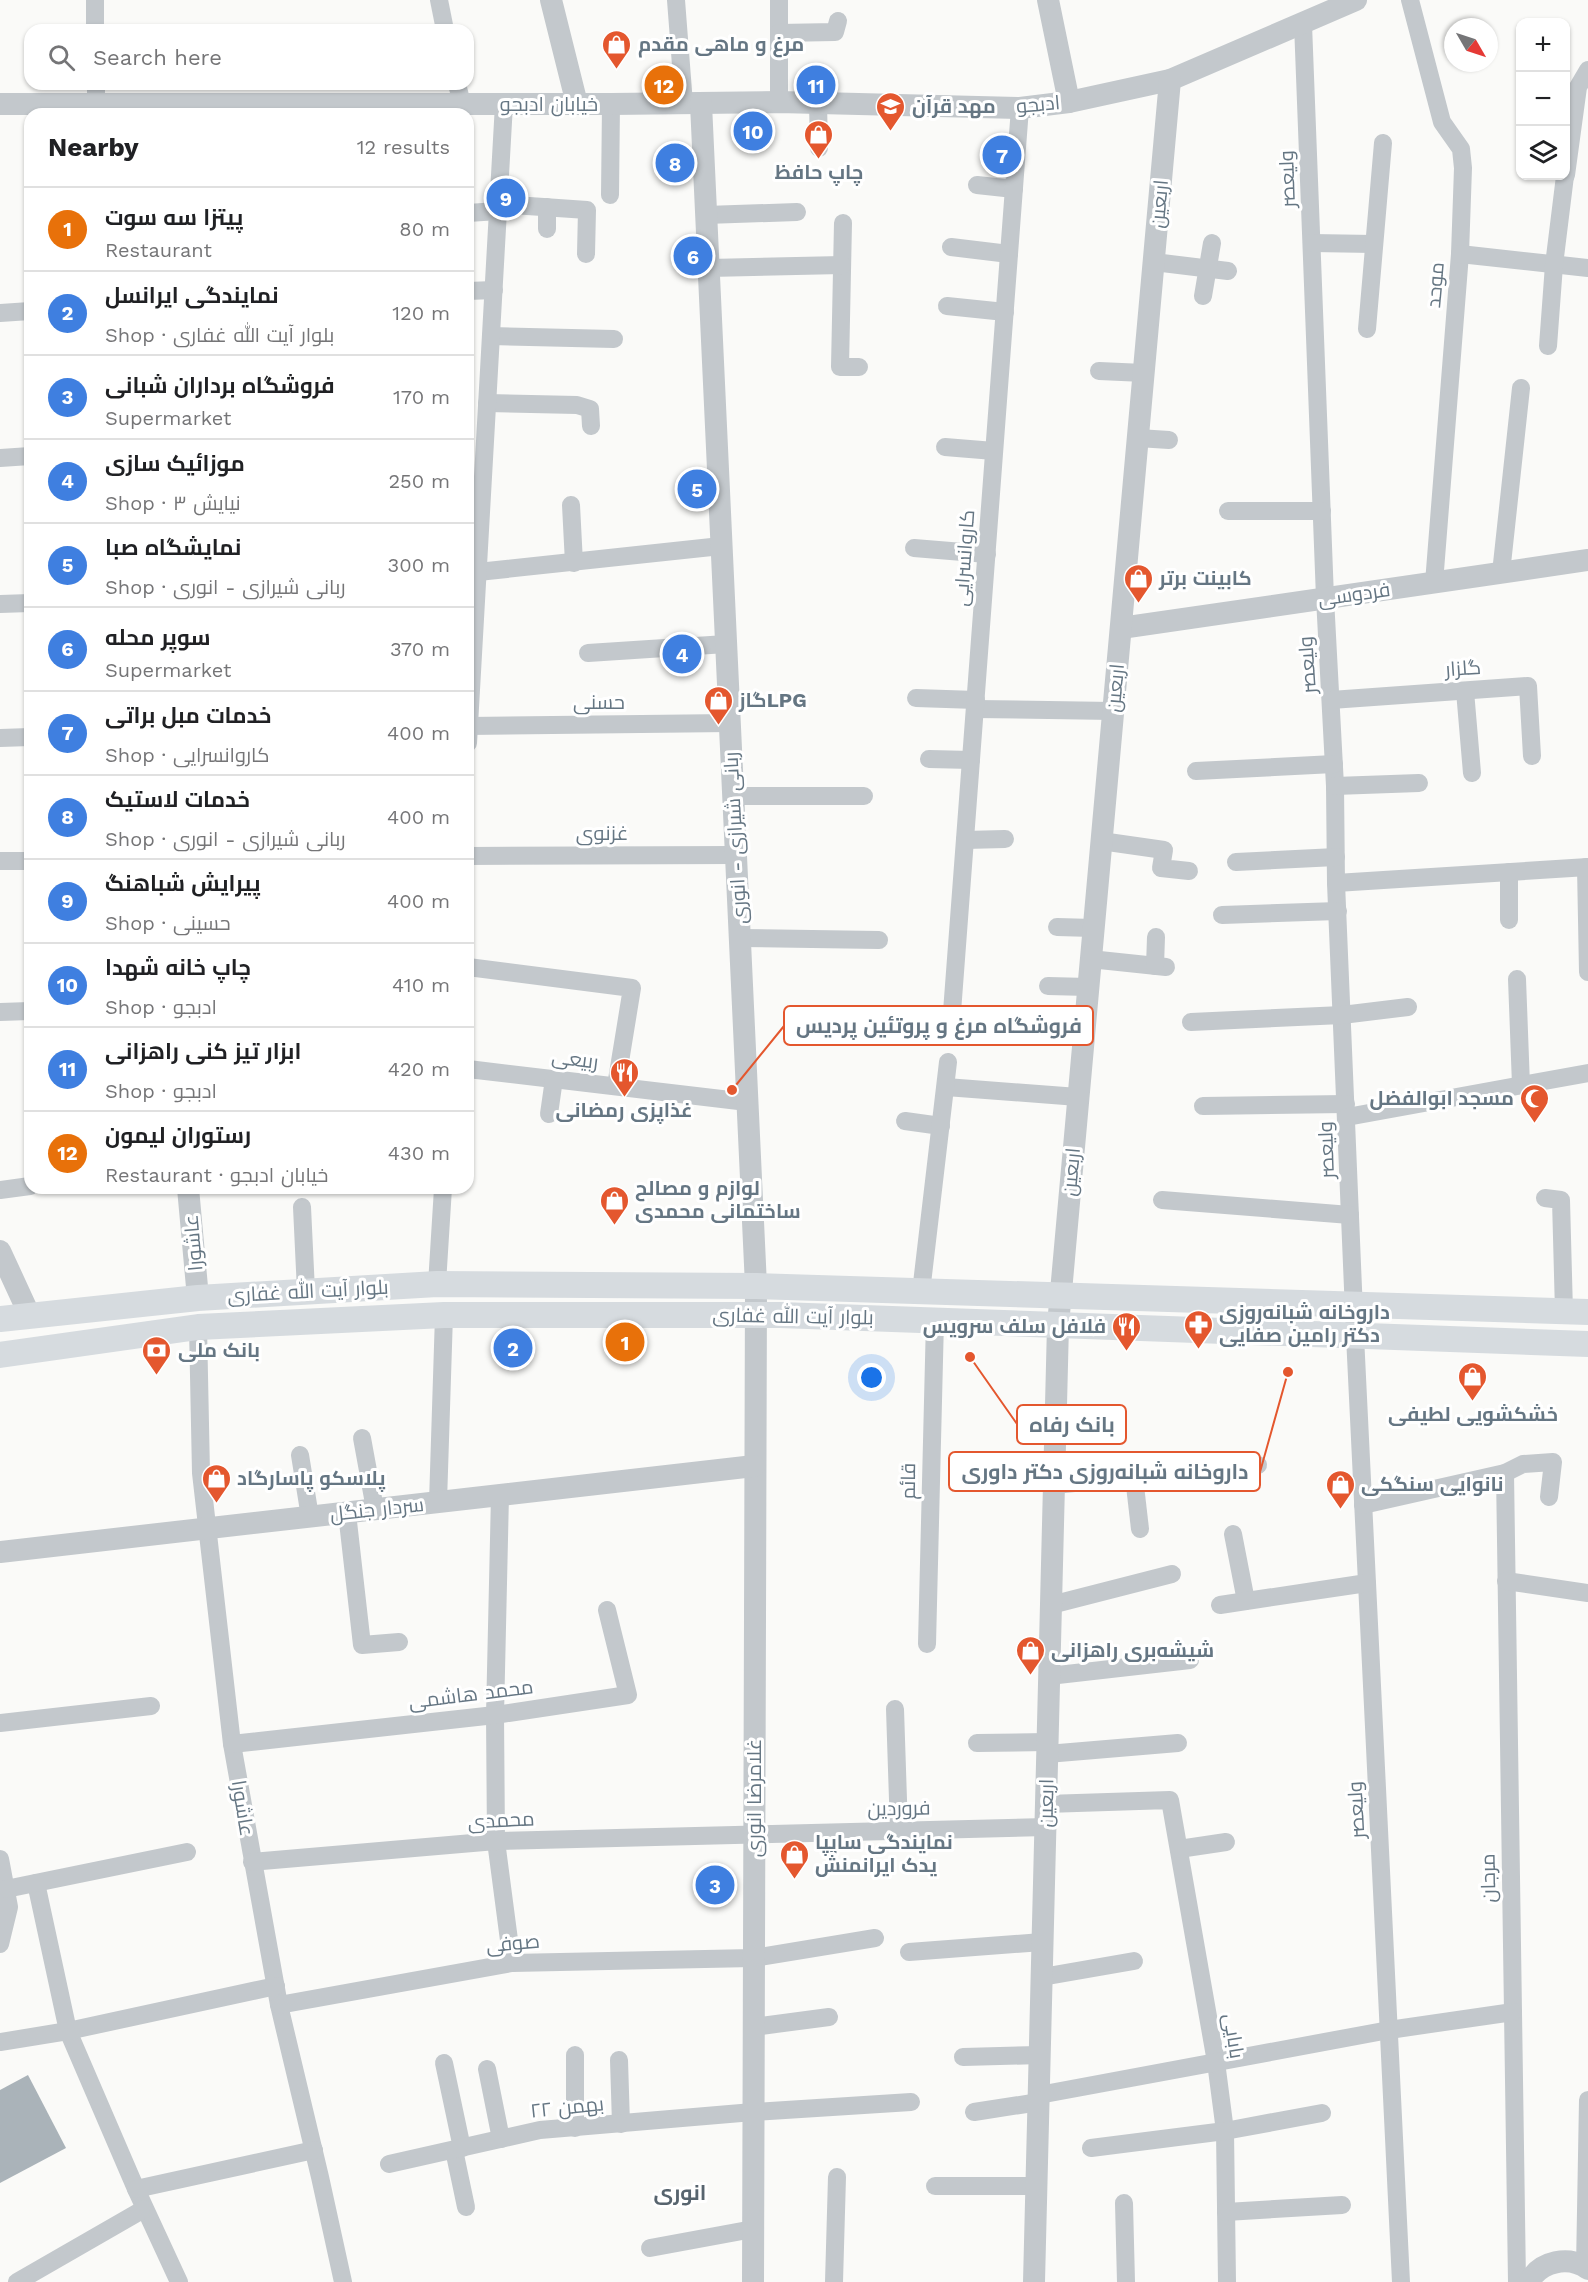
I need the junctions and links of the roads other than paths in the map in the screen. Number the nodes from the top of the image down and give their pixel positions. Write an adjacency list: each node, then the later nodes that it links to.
1 (95, 0): 10 (street)
2 (439, 0): 11 (street)
3 (551, 0): 23 (street)
4 (676, 0): 25 (street)
5 (779, 0): 13 (street)
6 (1048, 0): 19 (street)
7 (1356, 0): 12 (street, ادبجو)
8 (1410, 0): 47 (street, موحد)
9 (838, 21): 13 (street)
10 (95, 24)
11 (444, 24)
12 (1303, 24): 15 (street, ادبجو); 42 (street, ولیعصر)
13 (779, 33): 18 (street)
14 (1588, 70): 27 (street)
15 (1170, 80): 19 (street, ادبجو); 48 (street, اربعین)
16 (460, 94): 17 (street, خیابان ادبجو); 22 (street, خیابان ادبجو)
17 (96, 101): 21 (street, خیابان ادبجو)
18 (779, 102): 20 (street, ادبجو); 25 (street, ادبجو)
19 (1069, 102): 26 (street, ادبجو)
20 (818, 103): 26 (street, ادبجو); 29 (street)
21 (0, 104)
22 (504, 104): 23 (street, خیابان ادبجو); 35 (street)
23 (577, 104): 24 (street, خیابان ادبجو)
24 (610, 104): 25 (street, خیابان ادبجو); 33 (street)
25 (693, 104): 38 (street, ربانی شیرازی - انوری)
26 (1020, 108): 32 (street, کاروانسرایی)
27 (1570, 141)
28 (1383, 143): 43 (street)
29 (819, 148)
30 (1564, 180): 50 (street)
31 (977, 185): 32 (street)
32 (1014, 189): 46 (street, کاروانسرایی)
33 (610, 195)
34 (547, 207): 35 (street); 40 (street); 45 (street)
35 (499, 208): 36 (street); 55 (street)
36 (474, 212)
37 (797, 212): 38 (street)
38 (706, 215): 51 (street, ربانی شیرازی - انوری)
39 (843, 223): 49 (street)
40 (547, 229)
41 (1212, 243): 52 (street)
42 (1312, 243): 43 (street); 81 (street, ولیعصر)
43 (1374, 244): 62 (street)
44 (951, 248): 46 (street)
45 (586, 254)
46 (1010, 254): 60 (street, کاروانسرایی)
47 (1460, 254): 50 (street); 89 (street, موحد)
48 (1154, 262): 52 (street); 68 (street, اربعین)
49 (842, 265): 51 (street); 66 (street)
50 (1554, 266): 53 (street); 65 (street)
51 (709, 268): 82 (street, ربانی شیرازی - انوری)
52 (1207, 268): 54 (street); 57 (street)
53 (1588, 268)
54 (1228, 271)
55 (494, 290): 56 (street); 63 (street)
56 (474, 291)
57 (1203, 296)
58 (947, 306): 60 (street)
59 (24, 312): 61 (street)
60 (1005, 312): 76 (street, کاروانسرایی)
61 (0, 314)
62 (1367, 329)
63 (491, 336): 64 (street); 70 (street)
64 (614, 339)
65 (1548, 346)
66 (859, 367)
67 (1099, 370): 68 (street)
68 (1144, 373): 72 (street, اربعین)
69 (1521, 388): 87 (street)
70 (487, 403): 71 (street); 74 (street)
71 (591, 426)
72 (1138, 438): 73 (street); 93 (street, اربعین)
73 (1169, 440)
74 (477, 441): 88 (street)
75 (945, 447): 76 (street)
76 (994, 452): 84 (street, کاروانسرایی)
77 (24, 456): 78 (street)
78 (0, 458)
79 (571, 505): 86 (street)
80 (1228, 511): 81 (street)
81 (1323, 512): 90 (street, ولیعصر)
82 (721, 546): 86 (street); 94 (street, ربانی شیرازی - انوری)
83 (914, 548): 84 (street)
84 (987, 554): 99 (street, کاروانسرایی)
85 (1588, 560): 87 (street, فردوسی)
86 (574, 562): 88 (street)
87 (1501, 573): 89 (street, فردوسی)
88 (474, 582)
89 (1434, 583): 90 (street, فردوسی)
90 (1325, 598): 93 (street, فردوسی); 98 (street, ولیعصر)
91 (24, 603): 92 (street)
92 (0, 604)
93 (1120, 628): 100 (street, اربعین)
94 (726, 644): 95 (street); 101 (street, ربانی شیرازی - انوری)
95 (588, 653)
96 (1465, 691): 98 (street, گلزار); 105 (street, گلزار); 110 (street)
97 (916, 698): 99 (street)
98 (1331, 700): 108 (street, ولیعصر)
99 (975, 704): 100 (street); 107 (street, کاروانسرایی)
100 (1113, 711): 117 (street, اربعین)
101 (730, 723): 102 (street, حسنی); 113 (street, ربانی شیرازی - انوری)
102 (474, 731)
103 (24, 737): 104 (street)
104 (0, 738)
105 (1532, 756)
106 (929, 759): 107 (street)
107 (971, 760): 116 (street, کاروانسرایی)
108 (1334, 764): 109 (street); 112 (street, ولیعصر)
109 (1196, 771)
110 (1472, 773)
111 (1419, 783): 112 (street)
112 (1335, 786): 120 (street, ولیعصر)
113 (733, 796): 114 (street); 118 (street, ربانی شیرازی - انوری)
114 (864, 796)
115 (1005, 839): 116 (street)
116 (965, 840): 145 (street, کاروانسرایی)
117 (1101, 841): 125 (street); 132 (street, اربعین)
118 (736, 855): 119 (street, غزنوی); 134 (street, ربانی شیرازی - انوری)
119 (474, 856)
120 (1336, 857): 123 (street); 127 (street, ولیعصر)
121 (0, 861): 122 (street)
122 (24, 861)
123 (1236, 862)
124 (1587, 867): 126 (street); 138 (street)
125 (1189, 871)
126 (1509, 872): 127 (street); 130 (street)
127 (1336, 882): 128 (street, ولیعصر)
128 (1338, 911): 129 (street); 146 (street, ولیعصر)
129 (1222, 915)
130 (1509, 920)
131 (1057, 927): 132 (street)
132 (1093, 928): 136 (street, اربعین)
133 (1156, 937): 136 (street)
134 (739, 938): 135 (street); 156 (street, ربانی شیرازی - انوری)
135 (879, 940)
136 (1090, 959): 141 (street, اربعین)
137 (474, 968): 153 (street)
138 (1588, 972)
139 (1517, 979): 152 (street)
140 (1048, 986): 141 (street)
141 (1088, 987): 155 (street, اربعین)
142 (1408, 1007): 146 (street)
143 (24, 1011): 144 (street)
144 (0, 1012)
145 (952, 1012)
146 (1342, 1015): 147 (street); 158 (street, ولیعصر)
147 (1191, 1022)
148 (948, 1062): 154 (street)
149 (474, 1070): 151 (street, ربیعی)
150 (1588, 1073): 152 (street)
151 (554, 1079): 153 (street, ربیعی); 159 (street)
152 (1521, 1085): 158 (street)
153 (616, 1086): 156 (street, ربیعی)
154 (946, 1087): 155 (street); 161 (street)
155 (1078, 1097): 175 (street, اربعین)
156 (747, 1102): 172 (street, ربانی شیرازی - انوری)
157 (1203, 1106): 158 (street)
158 (1347, 1110): 169 (street, ولیعصر)
159 (549, 1114)
160 (905, 1121): 161 (street)
161 (941, 1126): 174 (street)
162 (24, 1187): 163 (street)
163 (0, 1190)
164 (189, 1194): 176 (street, عاشورا)
165 (443, 1194): 171 (street)
166 (1545, 1198): 178 (street)
167 (1162, 1200): 169 (street)
168 (302, 1207): 173 (street)
169 (1350, 1215): 177 (street, ولیعصر)
170 (0, 1251): 179 (street)
171 (437, 1284): 172 (main road, بلوار آیت الله غفاری); 173 (main road, بلوار آیت الله غفاری)
172 (756, 1286): 174 (main road, بلوار آیت الله غفاری); 181 (street, ربانی شیرازی - انوری)
173 (306, 1291): 176 (main road, بلوار آیت الله غفاری)
174 (921, 1292): 175 (main road, بلوار آیت الله غفاری)
175 (1060, 1296): 177 (main road, بلوار آیت الله غفاری); 184 (street, اربعین)
176 (198, 1298): 179 (main road, بلوار آیت الله غفاری); 185 (main road)
177 (1354, 1304): 178 (main road, بلوار آیت الله غفاری); 186 (street, ولیعصر)
178 (1576, 1312)
179 (29, 1314): 182 (main road, بلوار آیت الله غفاری)
180 (444, 1315): 181 (main road, بلوار آیت الله غفاری); 185 (main road, بلوار آیت الله غفاری); 198 (street)
181 (754, 1315): 183 (main road, بلوار آیت الله غفاری); 192 (street, غلامرضا انوری)
182 (0, 1319)
183 (935, 1320): 184 (main road, بلوار آیت الله غفاری); 216 (street, قائم)
184 (1058, 1325): 186 (main road, بلوار آیت الله غفاری); 195 (street, اربعین)
185 (198, 1327): 188 (main road, بلوار آیت الله غفاری); 204 (street, عاشورا)
186 (1355, 1336): 187 (main road, بلوار آیت الله غفاری); 199 (street, ولیعصر)
187 (1588, 1344)
188 (0, 1355)
189 (362, 1438): 200 (street)
190 (300, 1455): 202 (street)
191 (1258, 1465): 194 (street)
192 (754, 1466): 196 (street, سردار جنگل); 230 (street, غلامرضا انوری)
193 (1504, 1473): 197 (street); 199 (street); 208 (street, مرجان)
194 (1134, 1478): 195 (street); 203 (street)
195 (1054, 1485): 212 (street, اربعین)
196 (500, 1495): 198 (street, سردار جنگل); 221 (street)
197 (1549, 1497)
198 (438, 1502): 200 (street, سردار جنگل)
199 (1363, 1505): 209 (street, ولیعصر)
200 (375, 1509): 201 (street, سردار جنگل)
201 (346, 1513): 202 (street, سردار جنگل); 215 (street)
202 (310, 1517): 204 (street, سردار جنگل)
203 (1140, 1528)
204 (206, 1529): 206 (street, سردار جنگل); 225 (street, عاشورا)
205 (1233, 1534): 211 (street)
206 (0, 1552)
207 (1172, 1574): 212 (street)
208 (1506, 1581): 210 (street); 249 (street, مرجان)
209 (1367, 1582): 211 (street); 252 (street, ولیعصر)
210 (1588, 1593)
211 (1246, 1601): 213 (street)
212 (1051, 1605): 218 (street, اربعین)
213 (1220, 1605)
214 (607, 1610): 221 (street, محمد هاشمی)
215 (399, 1642)
216 (927, 1644)
217 (1190, 1660): 218 (street)
218 (1049, 1676): 226 (street, اربعین)
219 (151, 1706): 222 (street)
220 (895, 1709): 229 (street)
221 (495, 1715): 225 (street, محمد هاشمی); 231 (street)
222 (0, 1723)
223 (977, 1743): 226 (street)
224 (1178, 1743): 226 (street)
225 (232, 1744): 236 (street, عاشورا)
226 (1047, 1748): 227 (street, اربعین)
227 (1046, 1804): 228 (street, اربعین); 233 (street, بابایی)
228 (1046, 1827): 229 (street, فروردین); 240 (street, اربعین)
229 (899, 1830): 230 (street, فروردین)
230 (753, 1833): 231 (street, محمدی); 243 (street, غلامرضا انوری)
231 (496, 1841): 236 (street, محمدی); 245 (street)
232 (1227, 1842): 233 (street)
233 (1179, 1849): 259 (street, بابایی)
234 (187, 1852): 237 (street)
235 (0, 1859): 238 (street)
236 (252, 1862): 247 (street, عاشورا)
237 (36, 1883): 238 (street); 253 (street)
238 (6, 1889): 241 (street)
239 (875, 1938): 243 (street, صوفی)
240 (1042, 1942): 242 (street); 246 (street, اربعین)
241 (0, 1944)
242 (909, 1952)
243 (753, 1958): 245 (street, صوفی); 251 (street, غلامرضا انوری)
244 (1134, 1961): 246 (street)
245 (512, 1963): 248 (street, صوفی)
246 (1042, 1977): 256 (street, اربعین)
247 (276, 1986): 248 (street, عاشورا); 253 (street)
248 (279, 2005): 274 (street, عاشورا)
249 (1513, 2012): 252 (street); 288 (street, مرجان)
250 (829, 2017): 251 (street)
251 (753, 2027): 265 (street, غلامرضا انوری)
252 (1389, 2030): 259 (street); 297 (street, ولیعصر)
253 (68, 2031): 254 (street); 279 (street)
254 (0, 2042)
255 (575, 2055): 269 (street)
256 (1040, 2055): 257 (street); 262 (street, اربعین)
257 (963, 2057)
258 (619, 2060): 268 (street)
259 (1216, 2062): 262 (street); 270 (street, بابایی)
260 (444, 2063): 273 (street)
261 (487, 2068): 271 (street)
262 (1039, 2098): 266 (street); 278 (street, اربعین)
263 (1588, 2100): 287 (street)
264 (910, 2102): 265 (street, ۲۲ بهمن)
265 (753, 2112): 268 (street, ۲۲ بهمن); 285 (street, غلامرضا انوری)
266 (974, 2112)
267 (1322, 2113): 270 (street)
268 (621, 2124): 269 (street, ۲۲ بهمن)
269 (575, 2128): 271 (street, ۲۲ بهمن)
270 (1225, 2131): 272 (street); 284 (street, بابایی)
271 (501, 2139): 273 (street, ۲۲ بهمن)
272 (1091, 2148)
273 (458, 2149): 275 (street, ۲۲ بهمن); 282 (street)
274 (314, 2150): 279 (street); 291 (street, عاشورا)
275 (389, 2164)
276 (837, 2177): 293 (street)
277 (935, 2186): 278 (street)
278 (1036, 2186): 294 (street, اربعین)
279 (136, 2189): 283 (street)
280 (1124, 2203): 295 (street)
281 (1342, 2205): 284 (street)
282 (466, 2207)
283 (144, 2208): 289 (street); 290 (street)
284 (1226, 2212): 296 (street, بابایی)
285 (753, 2229): 286 (street); 292 (street, غلامرضا انوری)
286 (650, 2248)
287 (1587, 2268): 288 (street)
288 (1524, 2281)
289 (17, 2282)
290 (179, 2282)
291 (343, 2282)
292 (753, 2282)
293 (834, 2282)
294 (1034, 2282)
295 (1126, 2282)
296 (1227, 2282)
297 (1401, 2282)

